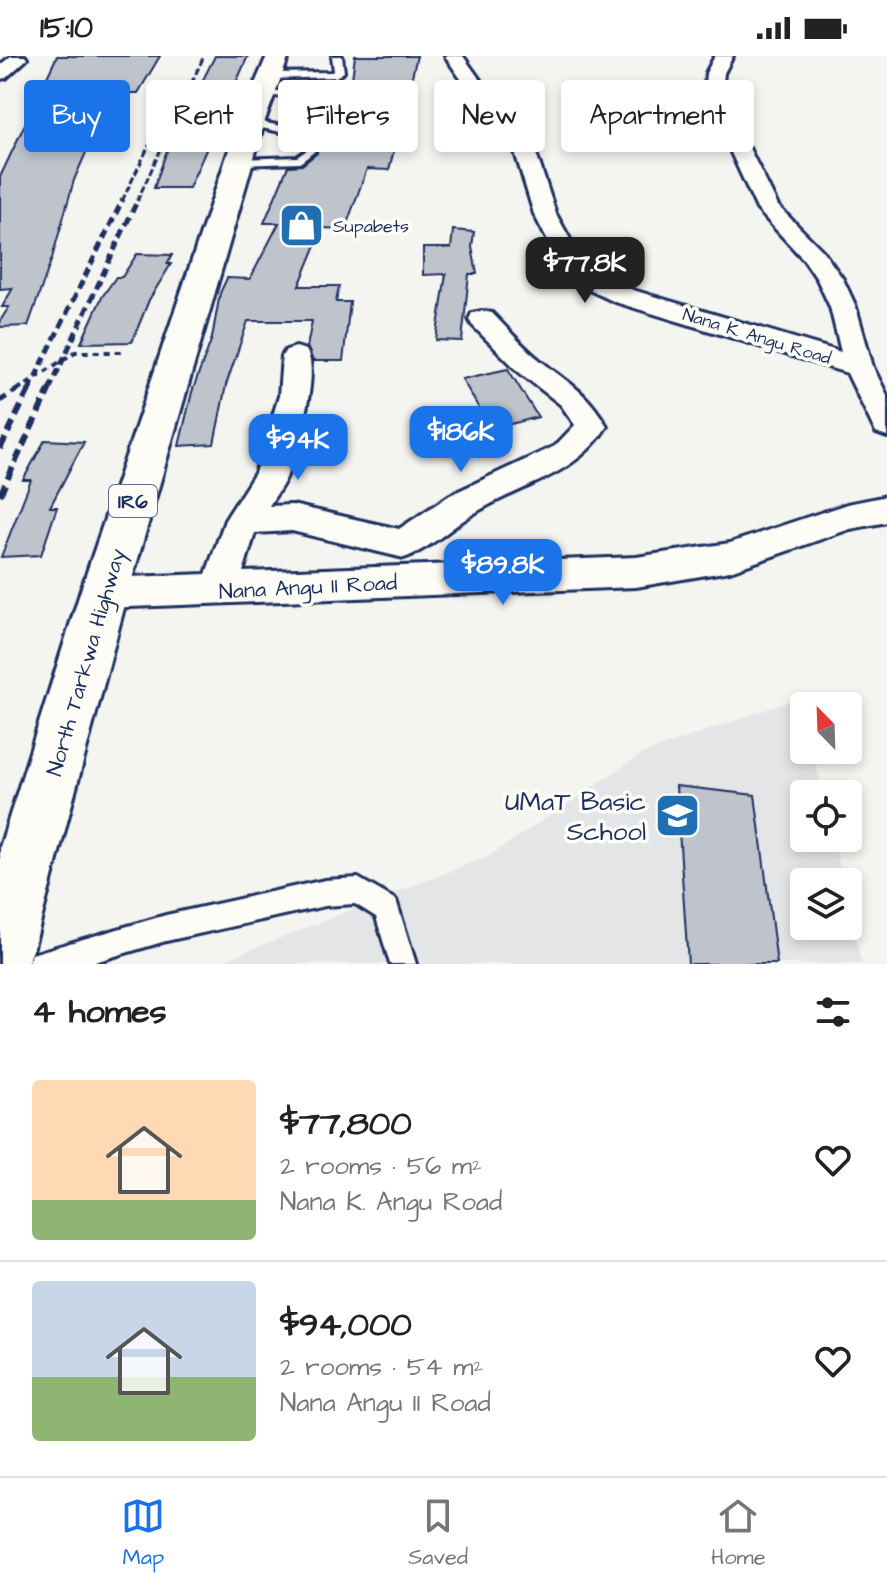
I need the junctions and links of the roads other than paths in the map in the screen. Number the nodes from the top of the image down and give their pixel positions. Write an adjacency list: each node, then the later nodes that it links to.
1 (337, 56): 6 (lane)
2 (454, 56): 9 (street, Nana K. Angu Road)
3 (724, 56): 9 (street)
4 (18, 59): 5 (street)
5 (0, 74)
6 (273, 93): 6 (lane); 14 (main road, North Tarkwa Highway / IR6)
7 (482, 319): 12 (street)
8 (296, 356): 12 (street)
9 (859, 367): 10 (street)
10 (887, 426)
11 (887, 509): 13 (street, Nana Angu II Road)
12 (242, 520): 13 (street)
13 (219, 590): 14 (street, Nana Angu II Road)
14 (104, 593): 15 (main road, North Tarkwa Highway / IR6)
15 (0, 950)
16 (42, 964): 17 (lane)
17 (403, 964)

